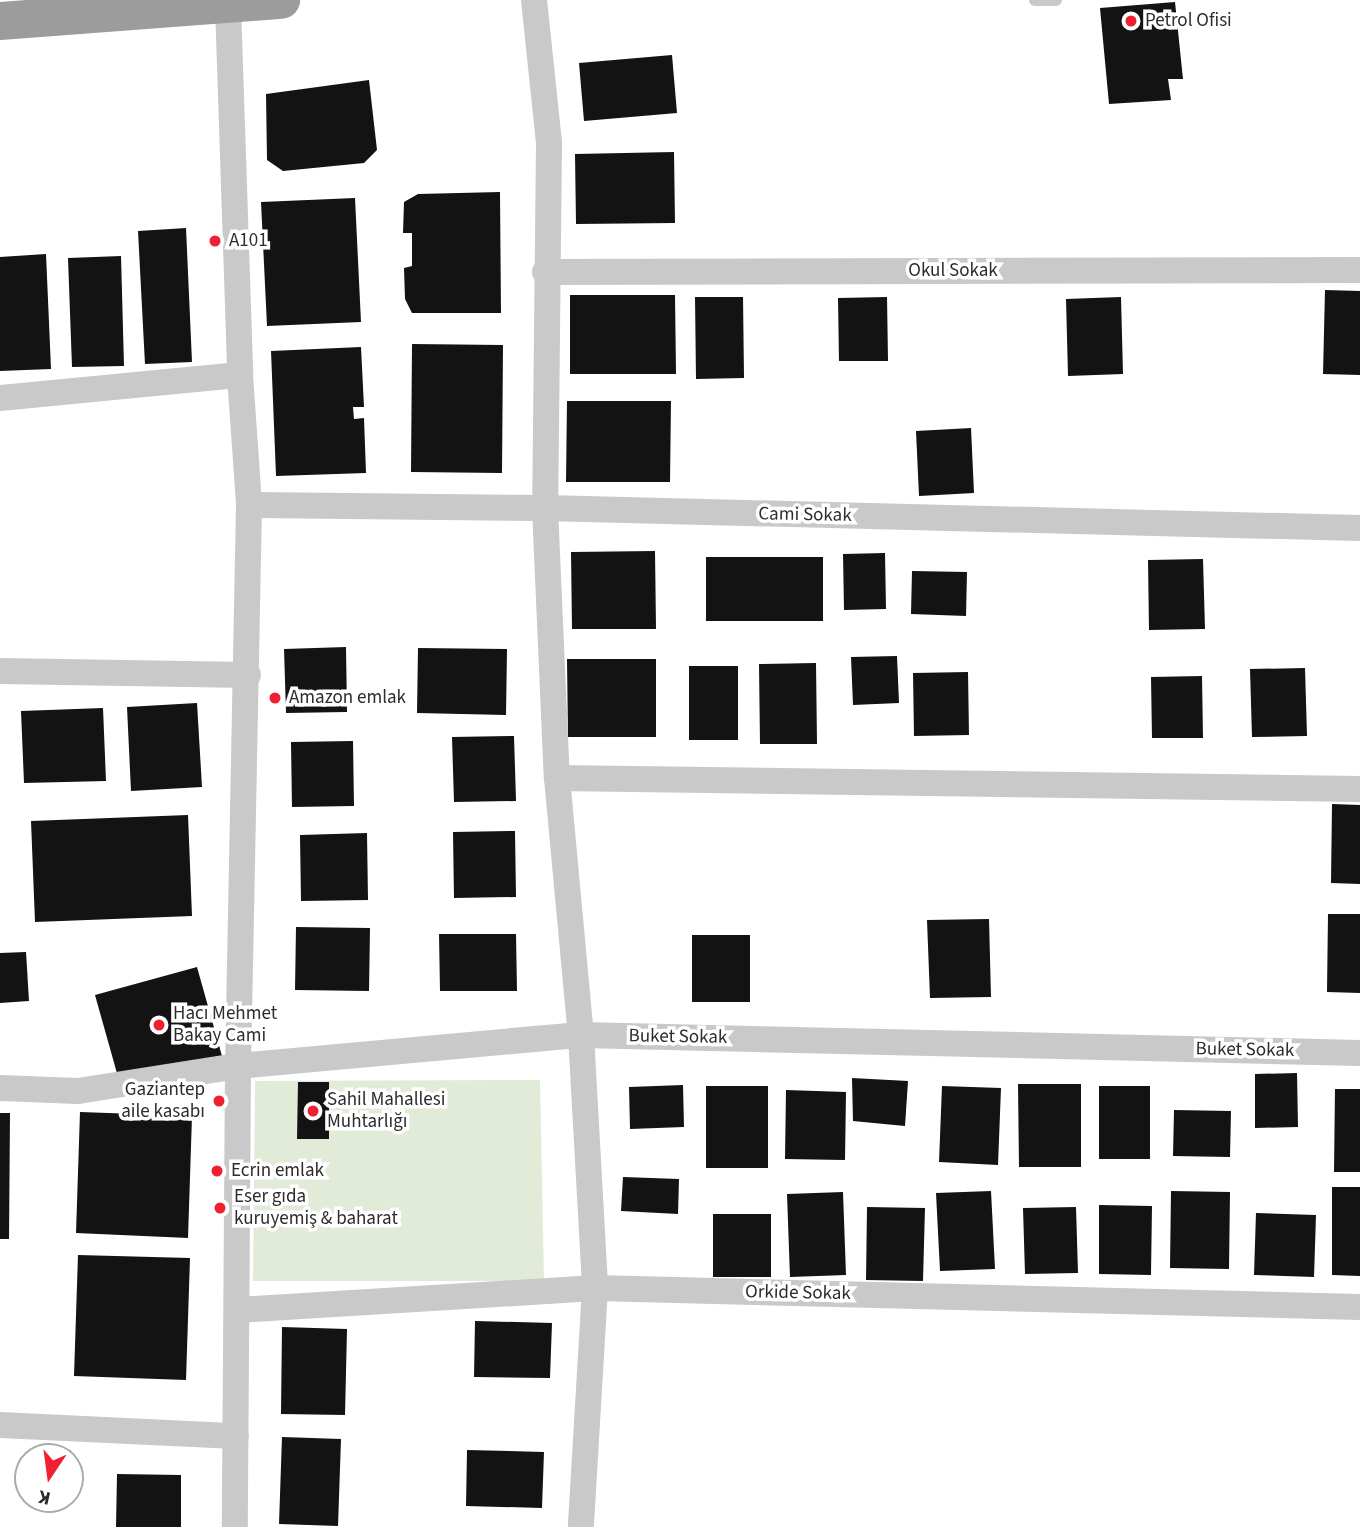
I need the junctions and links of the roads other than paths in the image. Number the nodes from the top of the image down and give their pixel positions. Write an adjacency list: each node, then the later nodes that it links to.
1 (281, 0): 5 (highway)
2 (534, 0): 8 (street)
3 (1035, 0): 4 (lane)
4 (1056, 0)
5 (228, 5): 6 (highway); 9 (street)
6 (0, 20)
7 (1360, 270): 8 (street, Okul Sokak)
8 (545, 272): 12 (street)
9 (240, 375): 10 (street); 11 (street)
10 (0, 398)
11 (249, 505): 12 (street, Cami Sokak); 15 (street)
12 (545, 508): 13 (street, Cami Sokak); 16 (street)
13 (1360, 528)
14 (0, 671): 15 (street)
15 (248, 675): 20 (street)
16 (557, 778): 17 (street); 18 (street)
17 (1360, 789)
18 (581, 1034): 19 (street, Buket Sokak); 20 (street, Buket Sokak); 22 (street)
19 (1360, 1053)
20 (238, 1066): 21 (street, Buket Sokak); 24 (street)
21 (0, 1088)
22 (595, 1288): 23 (street, Orkide Sokak); 24 (street, Orkide Sokak); 28 (street)
23 (1360, 1307)
24 (237, 1310): 26 (street)
25 (0, 1425): 26 (street)
26 (236, 1436): 27 (street)
27 (235, 1527)
28 (581, 1527)

